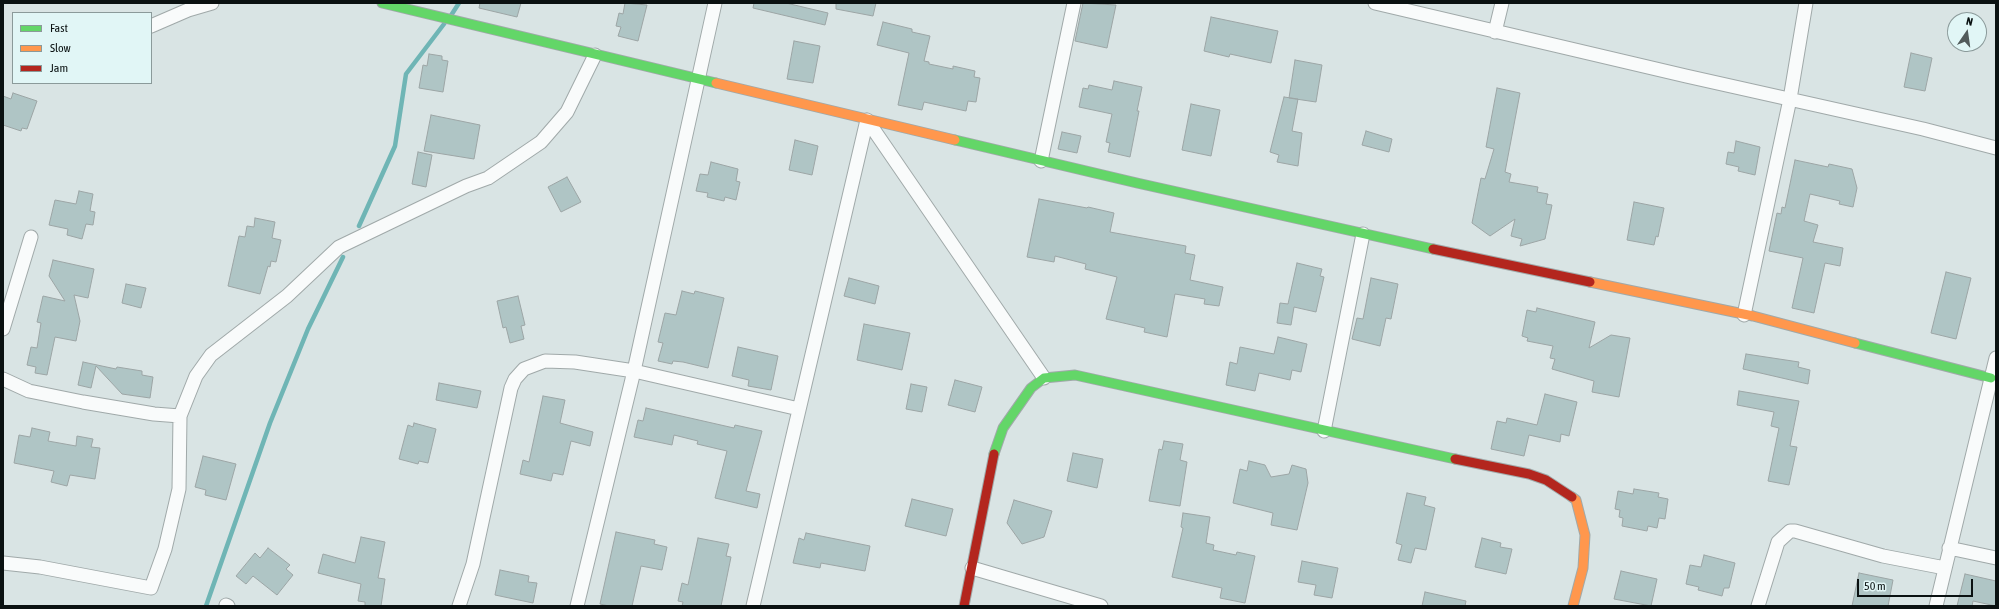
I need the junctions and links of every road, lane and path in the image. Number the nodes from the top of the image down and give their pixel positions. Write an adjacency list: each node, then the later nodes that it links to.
1 (212, 3): 8 (street)
2 (382, 3): 10 (street)
3 (715, 3): 11 (street)
4 (1074, 3): 15 (street)
5 (1375, 3): 9 (street)
6 (1502, 3): 9 (street)
7 (1806, 3): 12 (street)
8 (152, 26)
9 (1495, 32): 12 (street)
10 (595, 55): 11 (street); 26 (street)
11 (697, 80): 13 (street); 21 (street)
12 (1790, 99): 14 (street); 18 (street)
13 (867, 120): 15 (street); 22 (street); 25 (street)
14 (1996, 148)
15 (1041, 161): 16 (street)
16 (1363, 234): 18 (street); 27 (street)
17 (31, 237): 19 (street)
18 (1744, 315): 23 (street)
19 (3, 329)
20 (1996, 358): 23 (street)
21 (634, 371): 25 (street); 33 (street); 34 (street)
22 (1044, 378): 27 (street); 31 (street)
23 (1991, 378): 28 (street)
24 (3, 379): 26 (street)
25 (799, 409): 35 (street)
26 (180, 416): 30 (street)
27 (1324, 431): 38 (street)
28 (1949, 548): 29 (street); 32 (street)
29 (1996, 558)
30 (3, 562)
31 (972, 568): 36 (street); 37 (street)
32 (1945, 568): 39 (street); 40 (street)
33 (459, 606)
34 (577, 606)
35 (753, 606)
36 (964, 606)
37 (1101, 606)
38 (1573, 606)
39 (1758, 606)
40 (1936, 606)

